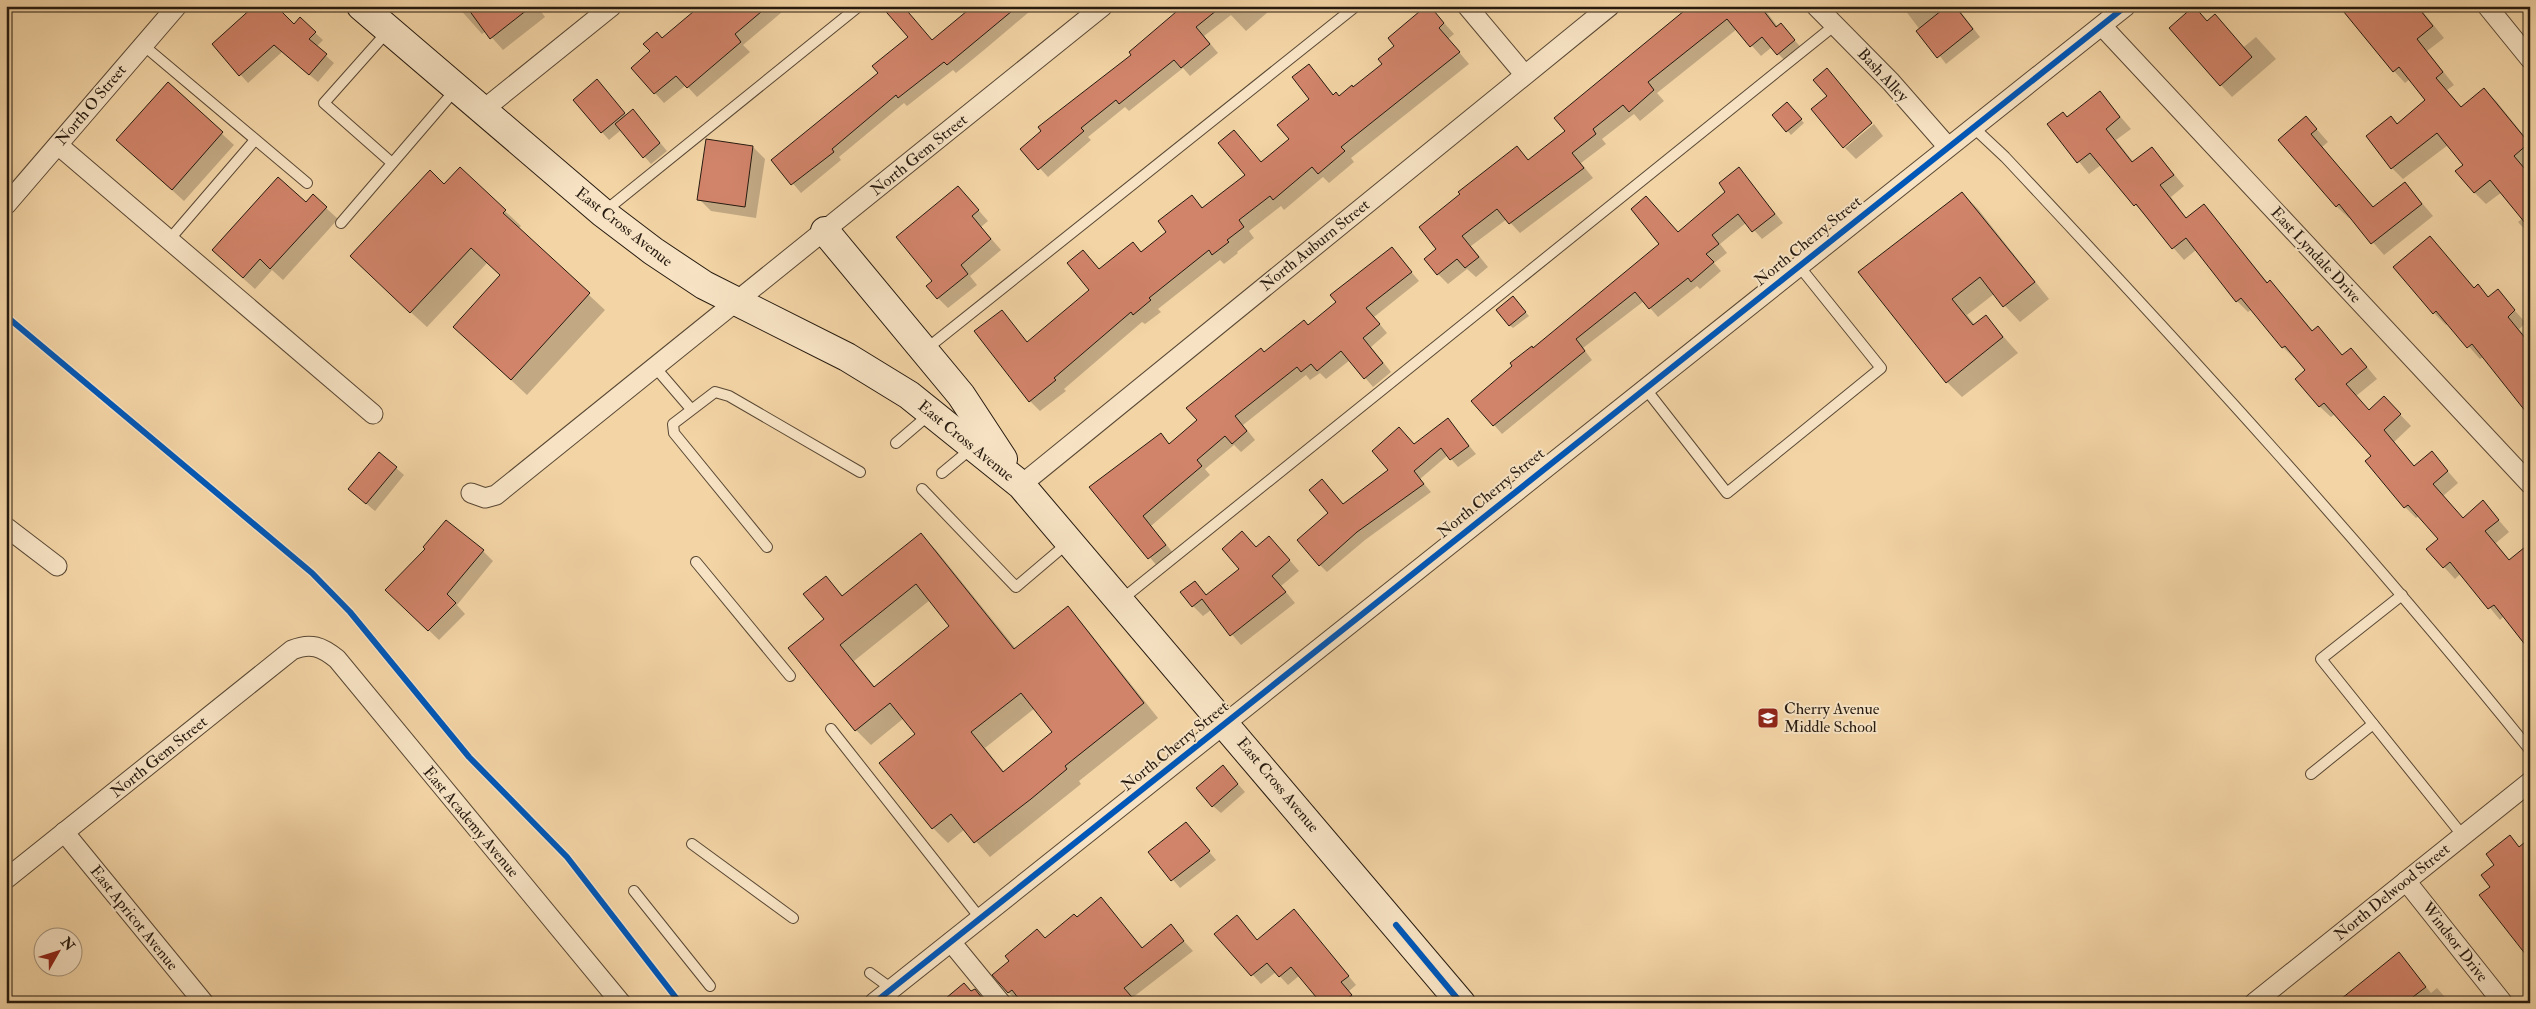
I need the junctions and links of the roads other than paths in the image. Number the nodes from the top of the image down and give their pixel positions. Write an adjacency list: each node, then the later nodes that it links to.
1 (176, 6): 15 (street, North O Street)
2 (612, 6): 19 (street)
3 (859, 6): 27 (lane)
4 (1103, 6): 29 (street, North Gem Street)
5 (1356, 6): 33 (lane)
6 (1467, 6): 17 (street)
7 (1610, 6): 17 (street, North Auburn Street)
8 (1816, 6): 12 (street, Bash Alley)
9 (2126, 6): 13 (street, North Cherry Street)
10 (2487, 6): 16 (street)
11 (363, 7): 14 (street, East Cross Avenue)
12 (1835, 25): 23 (street, Bash Alley); 53 (lane)
13 (2102, 26): 20 (street, North Cherry Street); 43 (street, East Lyndale Drive)
14 (389, 30): 18 (street, East Cross Avenue); 24 (lane)
15 (143, 45): 21 (lane); 22 (street, North O Street)
16 (2530, 59)
17 (1524, 74): 44 (street, North Auburn Street)
18 (457, 88): 19 (street, East Cross Avenue); 24 (lane)
19 (482, 110): 27 (street, East Cross Avenue)
20 (1973, 127): 23 (street, North Cherry Street); 52 (lane)
21 (255, 140): 25 (lane); 30 (lane)
22 (58, 145): 26 (street, North O Street); 30 (street)
23 (1948, 147): 31 (street, North Cherry Street)
24 (392, 163): 28 (lane)
25 (307, 183)
26 (6, 205)
27 (603, 213): 32 (street, East Cross Avenue)
28 (341, 223)
29 (824, 231): 32 (street, North Gem Street); 33 (street)
30 (169, 240): 38 (street)
31 (1799, 266): 35 (street, North Cherry Street); 35 (lane)
32 (734, 301): 34 (street, North Gem Street); 37 (street, East Cross Avenue)
33 (924, 351): 44 (street)
34 (654, 366): 36 (lane); 46 (street, North Gem Street)
35 (1645, 388): 56 (street, North Cherry Street)
36 (691, 409): 41 (lane); 49 (lane)
37 (932, 413): 39 (lane); 40 (street, East Cross Avenue)
38 (373, 414)
39 (896, 442)
40 (974, 446): 42 (lane); 44 (street, East Cross Avenue)
41 (860, 472)
42 (942, 473)
43 (2530, 484)
44 (1021, 485): 48 (street, East Cross Avenue)
45 (922, 488): 48 (lane)
46 (471, 494)
47 (6, 526): 51 (street)
48 (1070, 542): 53 (street, East Cross Avenue)
49 (767, 547)
50 (696, 562): 55 (lane)
51 (57, 566)
52 (2402, 595): 57 (lane); 59 (lane)
53 (1120, 600): 56 (street, East Cross Avenue)
54 (317, 646): 62 (street, North Gem Street); 75 (street, East Academy Avenue)
55 (790, 676)
56 (1225, 723): 69 (street, North Cherry Street); 78 (street, East Cross Avenue)
57 (2373, 724): 60 (lane); 63 (lane)
58 (831, 729): 69 (lane)
59 (2530, 750)
60 (2311, 774)
61 (2530, 782): 63 (street, North Delwood Street)
62 (64, 832): 65 (street, North Gem Street); 74 (street, East Apricot Avenue)
63 (2463, 836): 66 (street, North Delwood Street)
64 (692, 844): 68 (lane)
65 (6, 879)
66 (2406, 881): 79 (street, North Delwood Street); 80 (street, Windsor Drive)
67 (634, 891): 72 (lane)
68 (793, 918)
69 (980, 918): 70 (street, North Cherry Street)
70 (951, 942): 73 (street, North Cherry Street); 77 (street)
71 (870, 973): 73 (lane)
72 (710, 986)
73 (892, 989): 76 (street, North Cherry Street)
74 (204, 1003)
75 (621, 1003)
76 (874, 1003)
77 (1001, 1003)
78 (1460, 1003)
79 (2254, 1003)
80 (2503, 1003)

